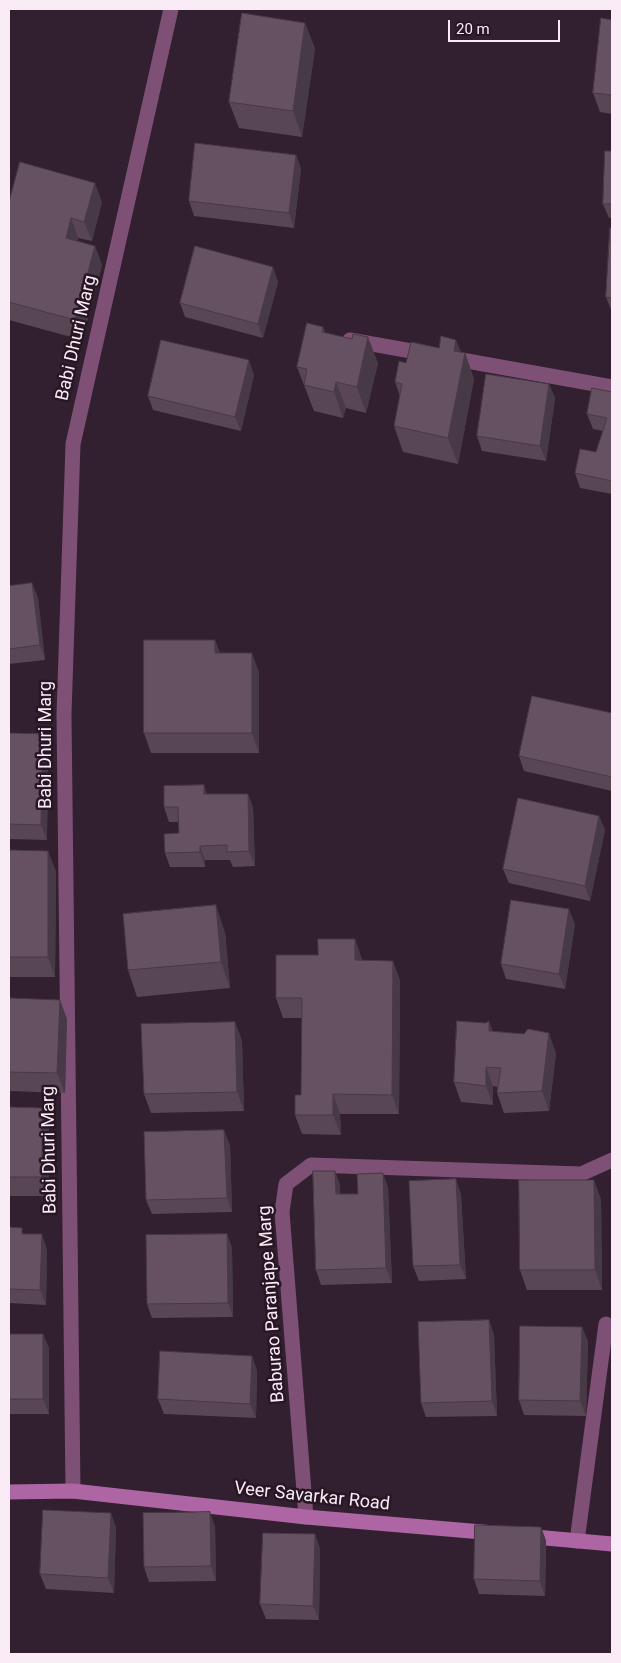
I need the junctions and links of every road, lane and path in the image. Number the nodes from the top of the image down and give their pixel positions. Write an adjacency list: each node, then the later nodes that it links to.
1 (171, 9): 6 (street, Babi Dhuri Marg)
2 (332, 337): 3 (street)
3 (612, 387)
4 (612, 1160): 8 (street, Baburao Paranjape Marg)
5 (606, 1324): 9 (street)
6 (73, 1491): 7 (street, Veer Savarkar Road); 8 (street, Veer Savarkar Road)
7 (9, 1492)
8 (306, 1516): 9 (street, Veer Savarkar Road)
9 (577, 1541): 10 (street, Veer Savarkar Road)
10 (612, 1544)

